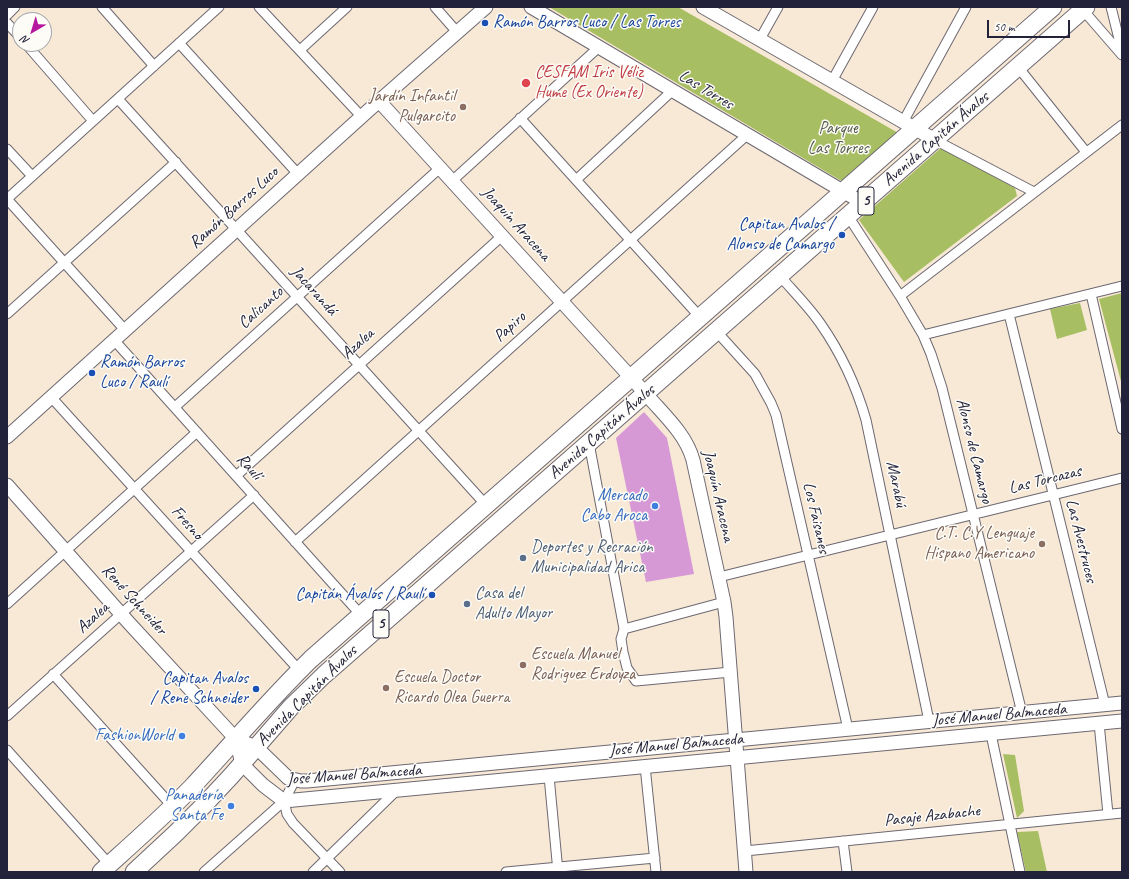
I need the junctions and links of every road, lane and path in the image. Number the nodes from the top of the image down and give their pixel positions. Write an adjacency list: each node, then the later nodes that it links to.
1 (15, 7): 16 (street)
2 (102, 7): 25 (street)
3 (259, 7): 21 (street)
4 (346, 7): 21 (street)
5 (435, 7): 17 (street)
6 (486, 7): 17 (street, Ramón Barros Luco)
7 (531, 7): 20 (street, Las Torres)
8 (703, 7): 18 (street)
9 (778, 7): 18 (street)
10 (873, 7): 27 (street)
11 (966, 7): 34 (street)
12 (1053, 7): 34 (highway, Avenida Capitán Ávalos / 5)
13 (1111, 7): 22 (street)
14 (216, 8): 19 (street)
15 (1084, 8): 24 (street); 26 (highway, Avenida Capitán Ávalos / 5)
16 (7, 14)
17 (457, 32): 30 (street, Ramón Barros Luco)
18 (760, 39): 27 (street)
19 (179, 43): 25 (street); 42 (street)
20 (599, 47): 28 (street, Las Torres); 32 (street)
21 (300, 50): 31 (street)
22 (1122, 51)
23 (33, 52): 33 (street)
24 (1122, 55)
25 (154, 66): 29 (street)
26 (1018, 67): 37 (highway, Avenida Capitán Ávalos / 5); 39 (street)
27 (832, 81): 34 (street)
28 (672, 91): 36 (street, Las Torres); 44 (street)
29 (118, 99): 33 (street); 40 (street, Jacarandá)
30 (378, 101): 31 (street, Ramón Barros Luco); 41 (street, Joaquín Aracena)
31 (361, 116): 42 (street, Ramón Barros Luco)
32 (520, 118): 44 (street); 45 (street)
33 (94, 121): 43 (street)
34 (909, 125): 37 (street); 46 (highway, Avenida Capitán Ávalos / 5)
35 (1122, 125): 39 (street)
36 (747, 135): 46 (street, Las Torres); 53 (street, Papiro)
37 (935, 140): 47 (street); 49 (highway, Avenida Capitán Ávalos / 5)
38 (7, 149): 43 (street)
39 (1086, 152): 47 (street)
40 (176, 162): 51 (street, Jacarandá); 54 (street)
41 (440, 168): 45 (street, Joaquín Aracena); 58 (street, Calicanto)
42 (298, 174): 51 (street, Ramón Barros Luco)
43 (32, 176): 48 (street)
44 (576, 180): 53 (street)
45 (452, 181): 52 (street, Joaquín Aracena)
46 (843, 192): 49 (street, Las Torres); 63 (highway, Avenida Capitán Ávalos / 5)
47 (1034, 192): 59 (street)
48 (7, 199): 54 (street)
49 (862, 203): 50 (highway, Avenida Capitán Ávalos / 5)
50 (848, 216): 55 (highway, Avenida Capitán Ávalos / 5); 59 (street, Alonso de Camargo)
51 (236, 229): 58 (street, Jacarandá); 64 (street, Ramón Barros Luco)
52 (502, 236): 60 (street, Joaquín Aracena); 68 (street, Azalea)
53 (630, 240): 60 (street, Papiro); 63 (street)
54 (64, 263): 61 (street); 64 (street)
55 (780, 276): 65 (highway, Avenida Capitán Ávalos / 5); 86 (street, Marabú)
56 (1122, 286): 57 (street)
57 (1091, 294): 62 (street); 73 (street)
58 (297, 296): 68 (street, Jacarandá); 72 (street, Calicanto)
59 (900, 296): 66 (street, Alonso de Camargo)
60 (562, 302): 69 (street, Joaquín Aracena); 74 (street, Papiro)
61 (7, 314)
62 (1009, 314): 66 (street); 82 (street, Las Avestruces)
63 (700, 317): 69 (highway, Avenida Capitán Ávalos / 5)
64 (125, 330): 67 (street, Ramón Barros Luco)
65 (717, 332): 70 (highway, Avenida Capitán Ávalos / 5); 90 (street, Los Faisanes)
66 (923, 335): 85 (street, Alonso de Camargo)
67 (114, 340): 71 (street, Ramón Barros Luco); 72 (street, Raulí)
68 (359, 364): 74 (street, Jacarandá); 78 (street, Azalea)
69 (631, 378): 70 (street, Joaquín Aracena); 84 (highway, Avenida Capitán Ávalos / 5)
70 (646, 394): 77 (highway, Avenida Capitán Ávalos / 5); 91 (street, Joaquín Aracena)
71 (51, 397): 76 (street, Ramón Barros Luco); 81 (street, Fresno)
72 (175, 407): 75 (street, Raulí)
73 (1122, 429)
74 (419, 431): 84 (street, Jacarandá); 87 (street, Papiro)
75 (197, 432): 78 (street, Raulí); 81 (street)
76 (7, 437)
77 (589, 443): 96 (street); 111 (highway, Avenida Capitán Ávalos / 5)
78 (236, 476): 83 (street, Raulí)
79 (1122, 478): 82 (street, Las Torcazas)
80 (7, 485): 88 (street, René Schneider)
81 (134, 489): 88 (street); 89 (street, Fresno)
82 (1053, 494): 85 (street, Las Torcazas); 101 (street, Las Avestruces)
83 (254, 495): 87 (street, Raulí); 89 (street, Azalea)
84 (486, 505): 95 (highway, Avenida Capitán Ávalos / 5)
85 (973, 514): 86 (street, Las Torcazas); 102 (street, Alonso de Camargo)
86 (890, 535): 90 (street, Las Torcazas); 104 (street, Marabú)
87 (295, 542): 95 (street, Raulí)
88 (66, 551): 93 (street); 94 (street, René Schneider)
89 (191, 551): 94 (street, Azalea); 97 (street, Fresno)
90 (809, 554): 91 (street, Las Torcazas); 107 (street, Los Faisanes)
91 (719, 576): 92 (street, Joaquín Aracena)
92 (724, 602): 96 (street); 98 (street, Joaquín Aracena)
93 (7, 604)
94 (121, 613): 99 (street, Azalea); 109 (street, René Schneider)
95 (361, 615): 97 (highway, Avenida Capitán Ávalos / 5)
96 (624, 629): 98 (street)
97 (299, 670): 109 (highway, Avenida Capitán Ávalos / 5)
98 (731, 672): 110 (street, Joaquín Aracena)
99 (53, 674): 103 (street, Azalea); 120 (street)
100 (1122, 703): 101 (street, José Manuel Balmaceda)
101 (1105, 705): 102 (street, José Manuel Balmaceda)
102 (1022, 713): 104 (street, José Manuel Balmaceda)
103 (7, 716)
104 (929, 721): 107 (street, José Manuel Balmaceda)
105 (1122, 721): 106 (street, José Manuel Balmaceda)
106 (1099, 724): 108 (street, José Manuel Balmaceda); 121 (street)
107 (848, 729): 110 (street, José Manuel Balmaceda)
108 (991, 734): 113 (street, José Manuel Balmaceda); 123 (street)
109 (236, 738): 111 (street, José Manuel Balmaceda); 114 (street); 120 (highway, Avenida Capitán Ávalos / 5)
110 (736, 740): 113 (street, Joaquín Aracena); 117 (street, José Manuel Balmaceda)
111 (256, 747): 114 (highway, Avenida Capitán Ávalos / 5); 117 (street, José Manuel Balmaceda)
112 (7, 750): 128 (street)
113 (738, 758): 115 (street, José Manuel Balmaceda); 125 (street, Joaquín Aracena)
114 (242, 764): 119 (street, José Manuel Balmaceda); 130 (highway, Avenida Capitán Ávalos / 5)
115 (645, 766): 116 (street, José Manuel Balmaceda); 127 (street)
116 (549, 776): 118 (street, José Manuel Balmaceda); 129 (street)
117 (295, 780): 119 (street)
118 (397, 790): 119 (street, José Manuel Balmaceda); 126 (street)
119 (284, 801): 126 (street); 131 (street)
120 (172, 806): 128 (highway, Avenida Capitán Ávalos / 5)
121 (1108, 814): 122 (street, Pasaje Azabache); 123 (street, Pasaje Azabache)
122 (1121, 815)
123 (1010, 824): 124 (street, Pasaje Azabache); 138 (street)
124 (842, 841): 125 (street, Pasaje Azabache); 137 (street)
125 (745, 851): 136 (street, Joaquín Aracena)
126 (327, 858): 132 (street); 133 (street)
127 (655, 858): 129 (street); 135 (street)
128 (105, 868)
129 (558, 870): 134 (street)
130 (134, 872)
131 (204, 872)
132 (313, 872)
133 (340, 872)
134 (506, 872)
135 (656, 872)
136 (746, 872)
137 (847, 872)
138 (1020, 872)

